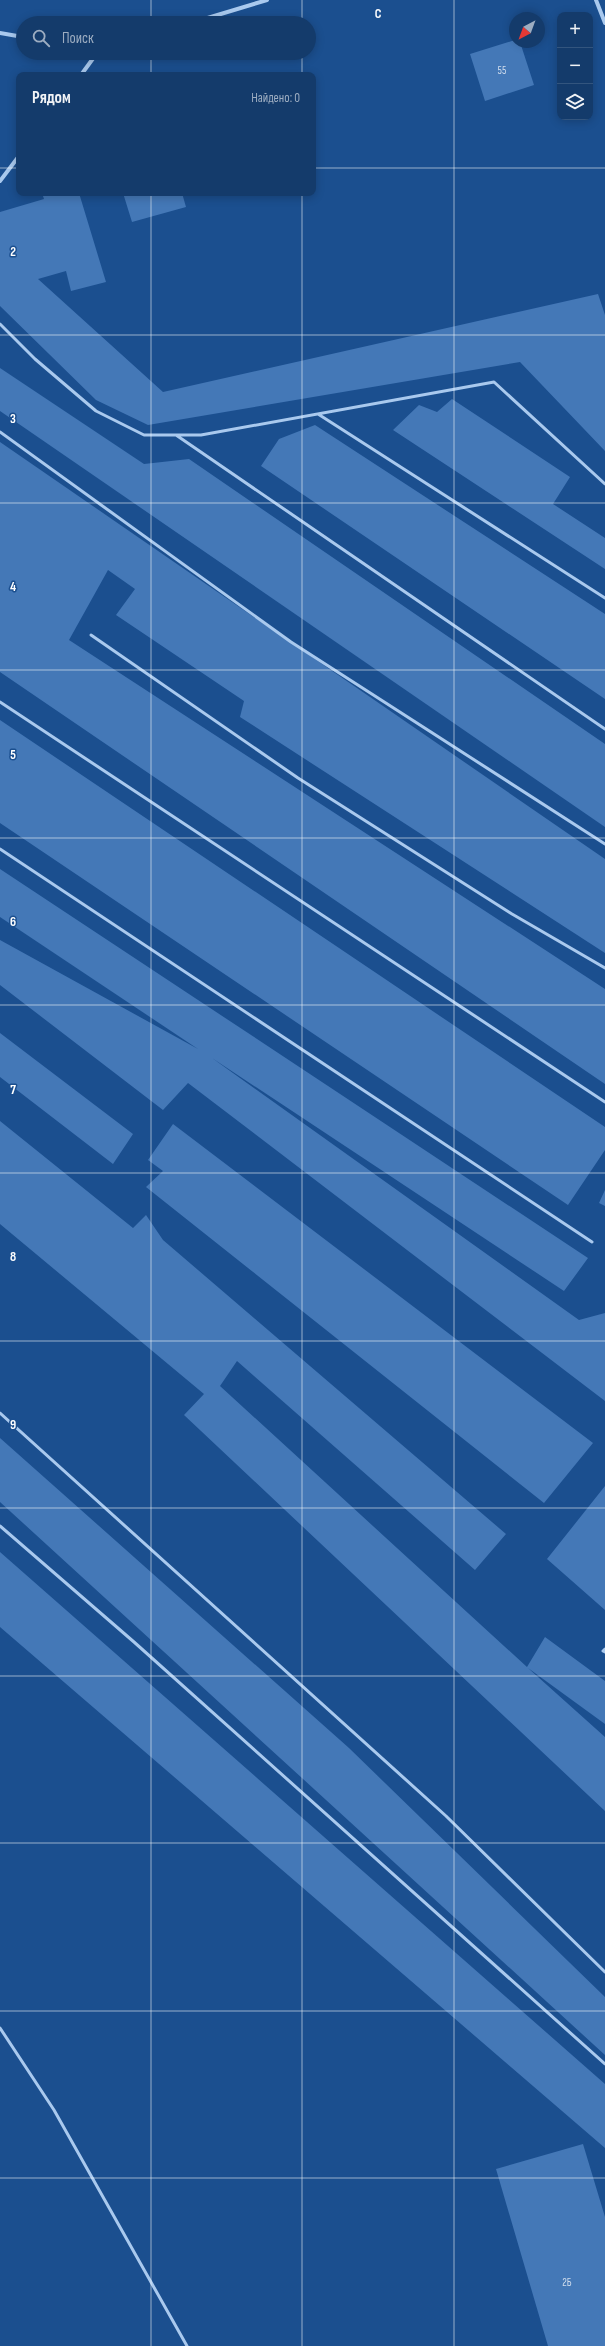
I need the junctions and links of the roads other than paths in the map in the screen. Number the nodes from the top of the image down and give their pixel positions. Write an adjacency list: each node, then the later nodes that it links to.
1 (267, 0): 3 (street)
2 (596, 0): 4 (street)
3 (213, 16)
4 (605, 23)
5 (0, 33): 6 (street)
6 (16, 36)
7 (92, 60): 8 (street)
8 (83, 72)
9 (16, 160): 10 (street)
10 (0, 181)
11 (0, 324): 14 (lane)
12 (318, 414): 14 (lane); 15 (lane); 16 (lane)
13 (0, 432): 20 (lane)
14 (176, 435): 19 (lane)
15 (605, 484)
16 (605, 598)
17 (90, 635): 22 (lane)
18 (0, 702): 23 (lane)
19 (605, 729)
20 (605, 844)
21 (0, 849): 24 (lane)
22 (605, 968)
23 (605, 1102)
24 (592, 1242)
25 (0, 1413): 29 (lane)
26 (0, 1526): 31 (lane)
27 (605, 1649): 28 (lane)
28 (605, 1652)
29 (605, 1972)
30 (0, 2028): 32 (lane)
31 (605, 2064)
32 (187, 2346)

